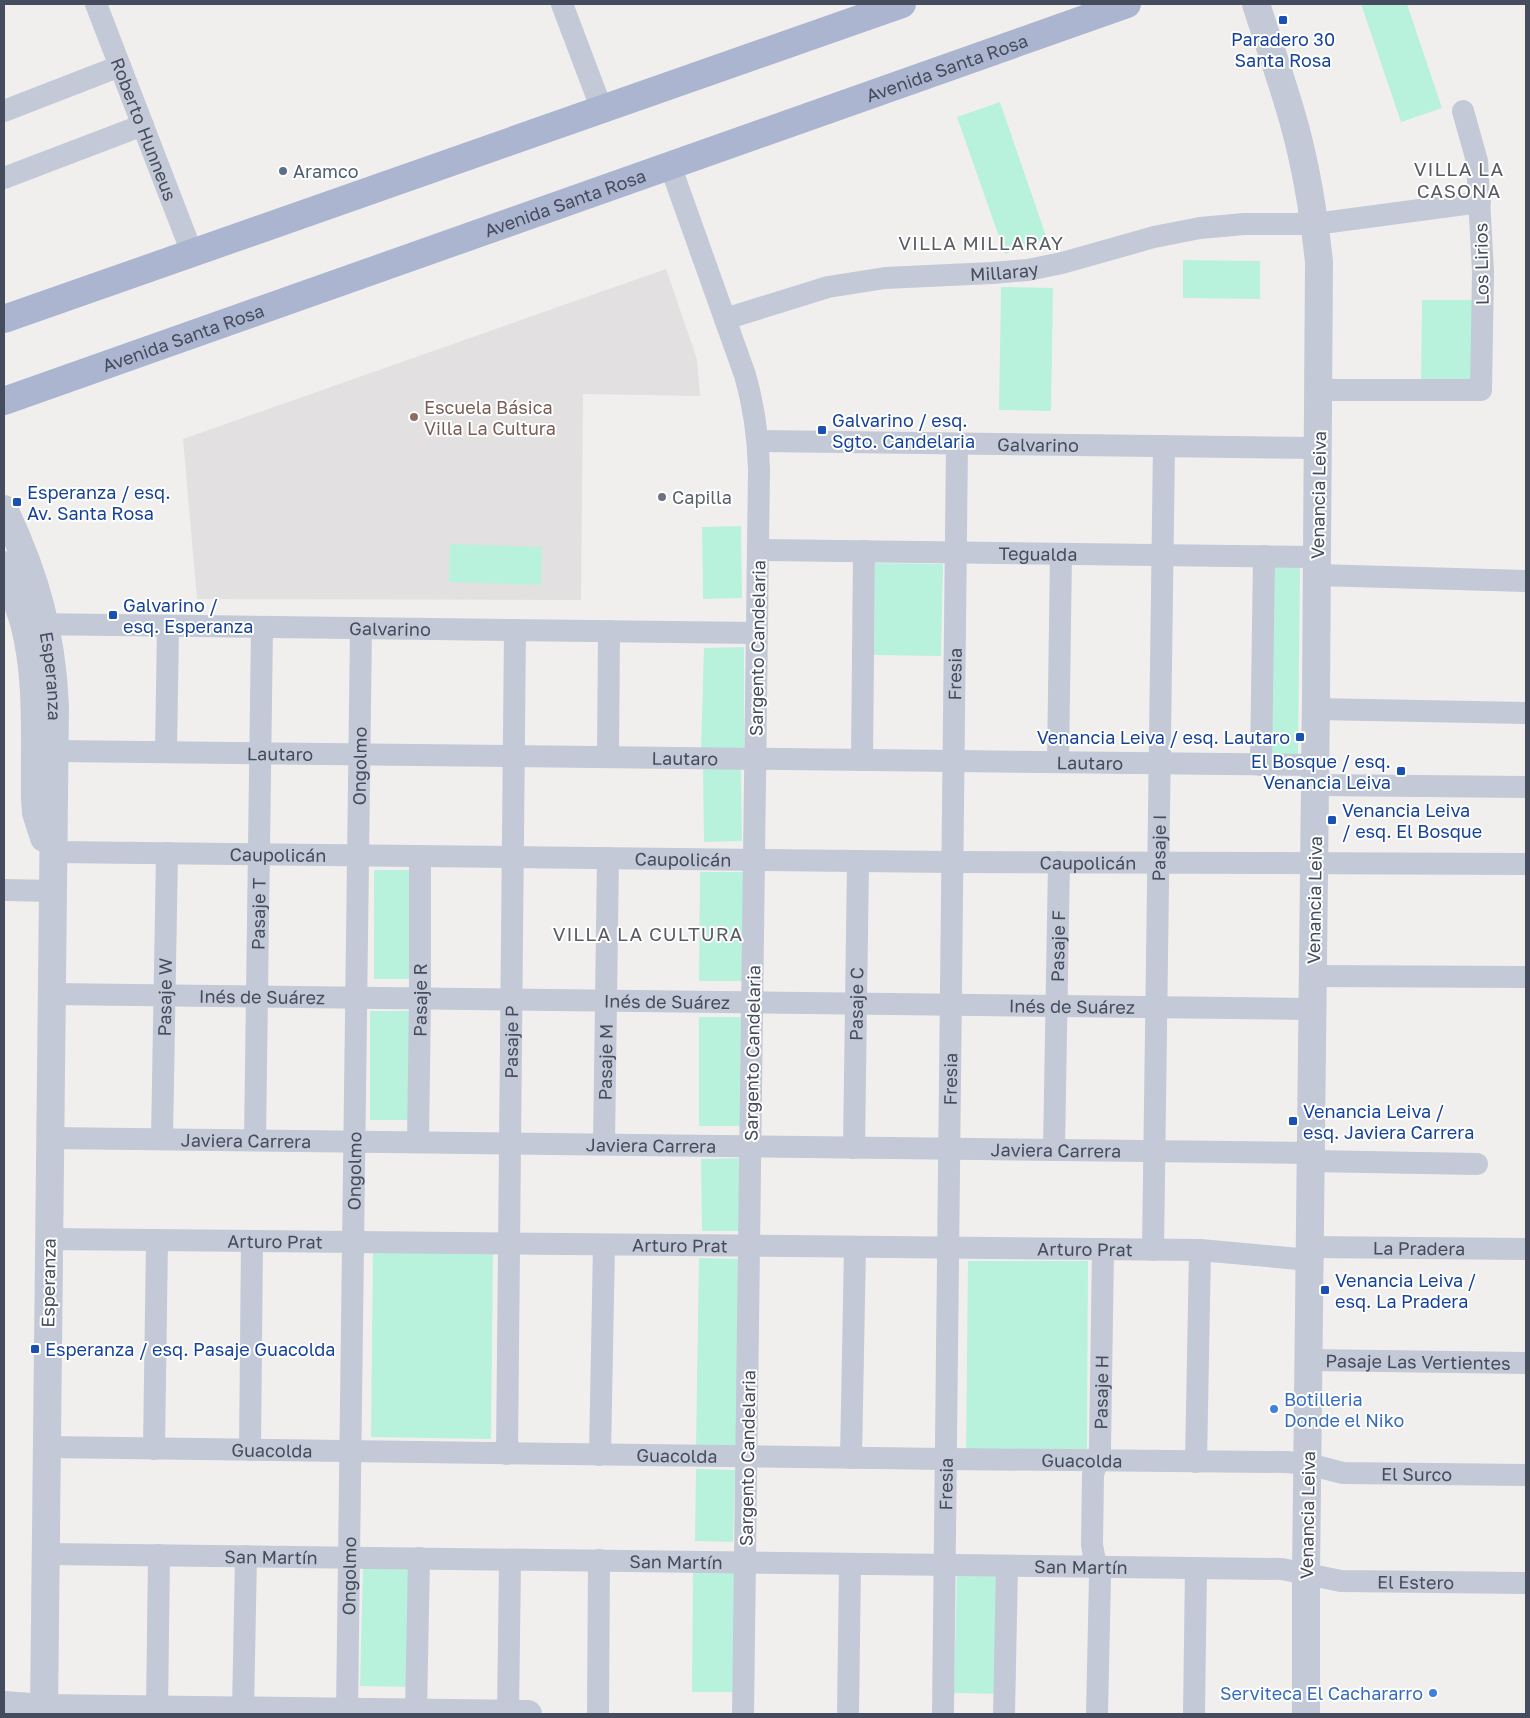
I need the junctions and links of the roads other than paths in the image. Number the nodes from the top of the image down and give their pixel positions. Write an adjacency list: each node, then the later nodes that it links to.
1 (96, 4): 6 (street, Roberto Hunneus)
2 (562, 4): 7 (street)
3 (902, 4): 7 (main road)
4 (1127, 4): 11 (main road, Avenida Santa Rosa)
5 (1256, 4): 14 (street, Venancia Leiva)
6 (120, 66): 8 (street); 10 (street, Roberto Hunneus)
7 (602, 110): 15 (main road)
8 (4, 111)
9 (1463, 111): 13 (street, Los Lirios)
10 (143, 125): 12 (street); 15 (street, Roberto Hunneus)
11 (670, 165): 17 (street, Sargento Candelaria); 19 (main road, Avenida Santa Rosa)
12 (4, 178)
13 (1480, 202): 14 (street, Millaray); 18 (street, Los Lirios)
14 (1315, 224): 17 (street, Millaray); 18 (street, Venancia Leiva)
15 (192, 253): 16 (main road)
16 (4, 319)
17 (725, 319): 20 (street, Sargento Candelaria)
18 (1319, 390): 23 (street, Venancia Leiva)
19 (4, 401)
20 (758, 441): 21 (street, Galvarino); 25 (street, Sargento Candelaria)
21 (957, 444): 22 (street, Galvarino); 27 (street, Fresia)
22 (1164, 446): 23 (street, Galvarino); 29 (street, Pasaje I)
23 (1318, 448): 32 (street, Venancia Leiva)
24 (4, 509): 34 (street, Esperanza)
25 (758, 550): 26 (street, Tegualda); 40 (street, Sargento Candelaria)
26 (864, 551): 27 (street, Tegualda); 50 (street)
27 (956, 552): 28 (street, Tegualda); 51 (street, Fresia)
28 (1061, 554): 29 (street, Tegualda); 52 (street)
29 (1163, 555): 30 (street, Tegualda); 53 (street, Pasaje I)
30 (1264, 556): 32 (street, Tegualda); 54 (street)
31 (4, 565): 34 (street, Esperanza)
32 (1317, 566): 33 (street, Tegualda); 41 (street, Venancia Leiva)
33 (1526, 581)
34 (35, 624): 35 (street, Galvarino); 43 (street, Esperanza); 57 (street, Esperanza)
35 (168, 626): 36 (street, Galvarino); 44 (street)
36 (262, 627): 37 (street, Galvarino); 45 (street, Pasaje T)
37 (361, 628): 38 (street, Galvarino); 46 (street, Ongolmo)
38 (515, 630): 39 (street, Galvarino); 47 (street, Pasaje P)
39 (609, 631): 40 (street, Galvarino); 48 (street)
40 (757, 633): 49 (street, Sargento Candelaria)
41 (1316, 709): 42 (street); 55 (street, Venancia Leiva)
42 (1526, 713)
43 (55, 751): 44 (street, Lautaro); 57 (street, Esperanza)
44 (166, 752): 45 (street, Lautaro)
45 (260, 753): 46 (street, Lautaro); 59 (street, Pasaje T)
46 (359, 754): 47 (street, Lautaro); 60 (street, Ongolmo)
47 (514, 756): 48 (street, Lautaro); 62 (street, Pasaje P)
48 (608, 757): 49 (street, Lautaro)
49 (756, 759): 50 (street, Lautaro); 64 (street, Sargento Candelaria)
50 (862, 760): 51 (street, Lautaro)
51 (954, 761): 52 (street, Lautaro); 66 (street, Fresia)
52 (1058, 762): 53 (street, Lautaro)
53 (1160, 763): 54 (street, Lautaro); 68 (street, Pasaje I)
54 (1261, 765): 55 (street, Lautaro)
55 (1315, 775): 56 (street, Lautaro); 70 (street, Venancia Leiva)
56 (1526, 787)
57 (53, 852): 58 (street, Caupolicán); 72 (street, Esperanza)
58 (167, 853): 59 (street, Caupolicán); 76 (street, Pasaje W)
59 (259, 854): 60 (street, Caupolicán); 77 (street, Pasaje T)
60 (358, 856): 61 (street, Caupolicán); 78 (street, Ongolmo)
61 (420, 856): 62 (street, Caupolicán); 79 (street, Pasaje R)
62 (513, 857): 63 (street, Caupolicán); 80 (street, Pasaje P)
63 (608, 858): 64 (street, Caupolicán); 81 (street, Pasaje M)
64 (754, 860): 65 (street, Caupolicán); 82 (street, Sargento Candelaria)
65 (858, 861): 66 (street, Caupolicán); 83 (street, Pasaje C)
66 (952, 862): 67 (street, Caupolicán); 84 (street, Fresia)
67 (1059, 862): 68 (street, Caupolicán); 85 (street, Pasaje F)
68 (1158, 863): 70 (street, Caupolicán); 86 (street, Pasaje I)
69 (1526, 864): 70 (street, Caupolicán)
70 (1314, 865): 73 (street, Venancia Leiva)
71 (4, 890): 72 (street)
72 (53, 891): 75 (street, Esperanza)
73 (1313, 976): 74 (street); 87 (street, Venancia Leiva)
74 (1526, 978)
75 (52, 994): 76 (street, Inés de Suárez); 88 (street, Esperanza)
76 (164, 995): 77 (street, Inés de Suárez); 89 (street, Pasaje W)
77 (257, 996): 78 (street, Inés de Suárez); 90 (street, Pasaje T)
78 (356, 998): 79 (street, Inés de Suárez); 91 (street, Ongolmo)
79 (420, 998): 80 (street, Inés de Suárez); 92 (street, Pasaje R)
80 (511, 999): 81 (street, Inés de Suárez); 93 (street, Pasaje P)
81 (606, 1000): 82 (street, Inés de Suárez); 94 (street, Pasaje M)
82 (752, 1002): 83 (street, Inés de Suárez); 95 (street, Sargento Candelaria)
83 (856, 1003): 84 (street, Inés de Suárez); 96 (street, Pasaje C)
84 (951, 1004): 85 (street, Inés de Suárez); 97 (street, Fresia)
85 (1056, 1006): 86 (street, Inés de Suárez); 98 (street, Pasaje F)
86 (1156, 1007): 87 (street, Inés de Suárez); 99 (street, Pasaje I)
87 (1313, 1009): 100 (street, Venancia Leiva)
88 (50, 1138): 89 (street, Javiera Carrera); 102 (street, Esperanza)
89 (162, 1139): 90 (street, Javiera Carrera)
90 (255, 1140): 91 (street, Javiera Carrera)
91 (354, 1141): 92 (street, Javiera Carrera); 105 (street, Ongolmo)
92 (418, 1142): 93 (street, Javiera Carrera)
93 (510, 1143): 94 (street, Javiera Carrera); 106 (street, Pasaje P)
94 (604, 1144): 95 (street, Javiera Carrera)
95 (750, 1146): 96 (street, Javiera Carrera); 108 (street, Sargento Candelaria)
96 (854, 1148): 97 (street, Javiera Carrera)
97 (949, 1149): 98 (street, Javiera Carrera); 110 (street, Fresia)
98 (1054, 1150): 99 (street, Javiera Carrera)
99 (1154, 1151): 100 (street, Javiera Carrera); 113 (street, Pasaje I)
100 (1311, 1157): 101 (street, Javiera Carrera); 115 (street, Venancia Leiva)
101 (1477, 1164)
102 (49, 1239): 103 (street, Arturo Prat); 118 (street, Esperanza)
103 (157, 1240): 104 (street, Arturo Prat); 119 (street)
104 (252, 1241): 105 (street, Arturo Prat); 120 (street)
105 (353, 1242): 106 (street, Arturo Prat); 121 (street, Ongolmo)
106 (509, 1243): 107 (street, Arturo Prat); 122 (street, Pasaje P)
107 (604, 1244): 108 (street, Arturo Prat); 123 (street)
108 (749, 1246): 109 (street, Arturo Prat); 124 (street, Sargento Candelaria)
109 (854, 1247): 110 (street, Arturo Prat); 125 (street)
110 (948, 1248): 112 (street, Arturo Prat); 126 (street, Fresia)
111 (1526, 1249): 115 (street, La Pradera)
112 (1103, 1250): 113 (street, Arturo Prat); 127 (street, Pasaje H)
113 (1153, 1250): 114 (street, Arturo Prat)
114 (1200, 1250): 115 (street, Arturo Prat); 128 (street)
115 (1310, 1253): 116 (street, Venancia Leiva)
116 (1309, 1360): 117 (street, Pasaje Las Vertientes); 129 (street, Venancia Leiva)
117 (1526, 1363)
118 (46, 1447): 119 (street, Guacolda); 131 (street, Esperanza)
119 (154, 1449): 120 (street, Guacolda)
120 (250, 1450): 121 (street, Guacolda)
121 (350, 1451): 122 (street, Guacolda); 134 (street, Ongolmo)
122 (506, 1454): 123 (street, Guacolda)
123 (600, 1455): 124 (street, Guacolda)
124 (746, 1457): 125 (street, Guacolda); 138 (street, Sargento Candelaria)
125 (851, 1458): 126 (street, Guacolda)
126 (946, 1460): 127 (street, Guacolda); 140 (street, Fresia)
127 (1096, 1461): 128 (street, Guacolda); 142 (street, Pasaje H)
128 (1196, 1462): 129 (street, Guacolda)
129 (1308, 1464): 130 (street, El Surco); 144 (street, Venancia Leiva)
130 (1526, 1474)
131 (45, 1554): 132 (street, San Martín); 148 (street, Esperanza)
132 (160, 1555): 133 (street, San Martín); 147 (street)
133 (246, 1556): 134 (street, San Martín); 149 (street)
134 (349, 1557): 135 (street, San Martín); 151 (street, Ongolmo)
135 (419, 1558): 136 (street, San Martín); 152 (street)
136 (510, 1560): 137 (street, San Martín); 153 (street)
137 (599, 1560): 138 (street, San Martín); 155 (street)
138 (745, 1562): 139 (street, San Martín); 156 (street, Sargento Candelaria)
139 (850, 1564): 140 (street, San Martín); 157 (street)
140 (945, 1565): 141 (street, San Martín); 158 (street, Fresia)
141 (1007, 1566): 142 (street, San Martín); 159 (street)
142 (1096, 1567): 143 (street, San Martín); 160 (street, Pasaje H)
143 (1196, 1568): 144 (street, San Martín); 161 (street)
144 (1306, 1574): 145 (street, El Estero); 162 (street, Venancia Leiva)
145 (1526, 1584)
146 (4, 1705): 148 (street)
147 (157, 1710): 148 (street); 150 (street)
148 (44, 1711)
149 (243, 1711): 150 (street); 151 (street)
150 (184, 1712)
151 (347, 1712): 152 (street)
152 (401, 1713): 153 (street)
153 (508, 1714): 154 (street)
154 (528, 1714)
155 (598, 1714)
156 (743, 1714)
157 (848, 1714)
158 (943, 1714)
159 (1004, 1714)
160 (1097, 1714)
161 (1194, 1714)
162 (1306, 1714)

